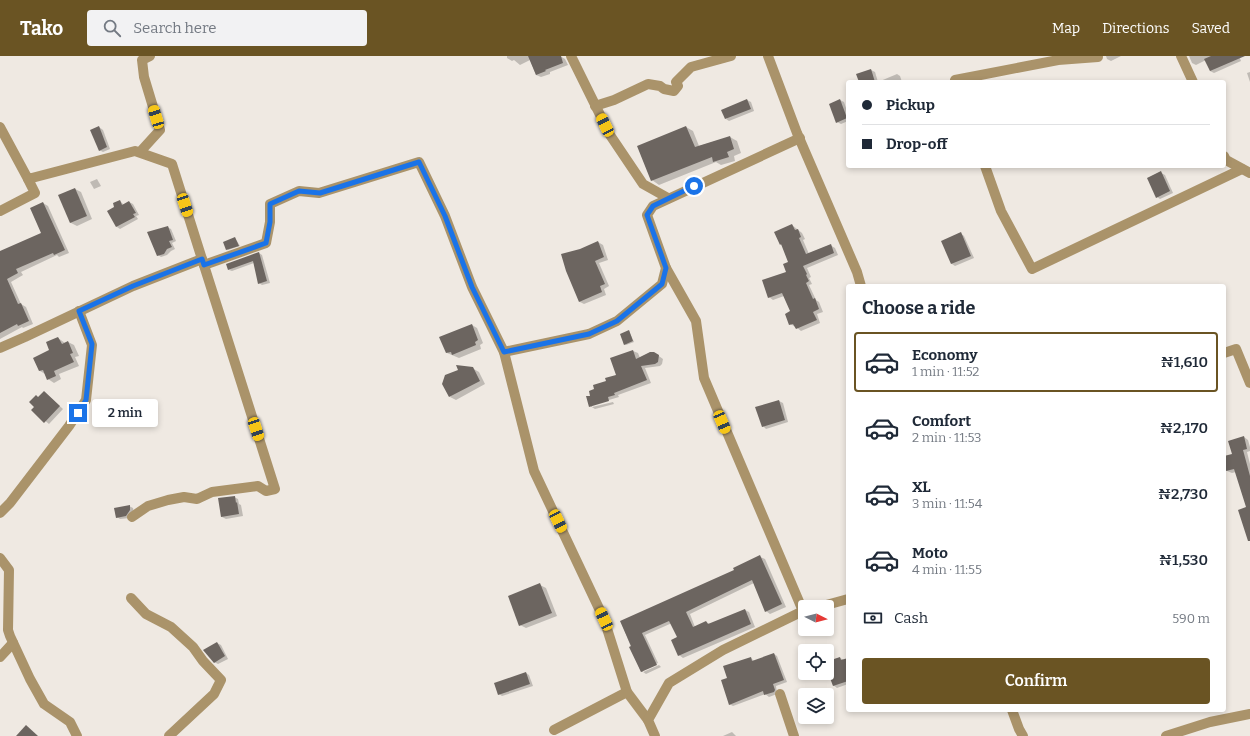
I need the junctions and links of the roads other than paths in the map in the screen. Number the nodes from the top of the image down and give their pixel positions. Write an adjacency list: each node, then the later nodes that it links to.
1 (150, 56): 12 (street)
2 (571, 56): 9 (street)
3 (731, 56): 9 (street)
4 (768, 56): 11 (street)
5 (1182, 56): 8 (street)
6 (1098, 57): 7 (street)
7 (955, 80)
8 (1191, 80)
9 (595, 106): 17 (street)
10 (0, 127): 16 (street)
11 (800, 138): 17 (street); 21 (street)
12 (140, 152): 16 (street); 19 (street)
13 (1226, 160): 15 (street)
14 (986, 168): 15 (street)
15 (1246, 171)
16 (28, 180): 18 (street)
17 (668, 198): 20 (street)
18 (0, 211)
19 (203, 262): 22 (street); 24 (street); 28 (street)
20 (666, 268): 24 (street); 31 (street)
21 (860, 284)
22 (79, 311): 23 (street); 27 (street)
23 (0, 348)
24 (504, 352): 37 (street)
25 (1226, 352): 26 (street)
26 (1250, 382)
27 (0, 513)
28 (132, 517)
29 (0, 558): 35 (street)
30 (131, 598): 44 (street)
31 (799, 600)
32 (846, 600): 33 (street)
33 (834, 603)
34 (798, 614): 41 (street)
35 (14, 643): 36 (street); 43 (street)
36 (0, 657)
37 (626, 692): 41 (street); 42 (street)
38 (780, 694): 46 (street)
39 (1013, 712): 47 (street)
40 (1250, 714): 48 (street)
41 (648, 720): 45 (street)
42 (554, 730)
43 (77, 736)
44 (169, 736)
45 (655, 736)
46 (794, 736)
47 (1023, 736)
48 (1166, 736)

